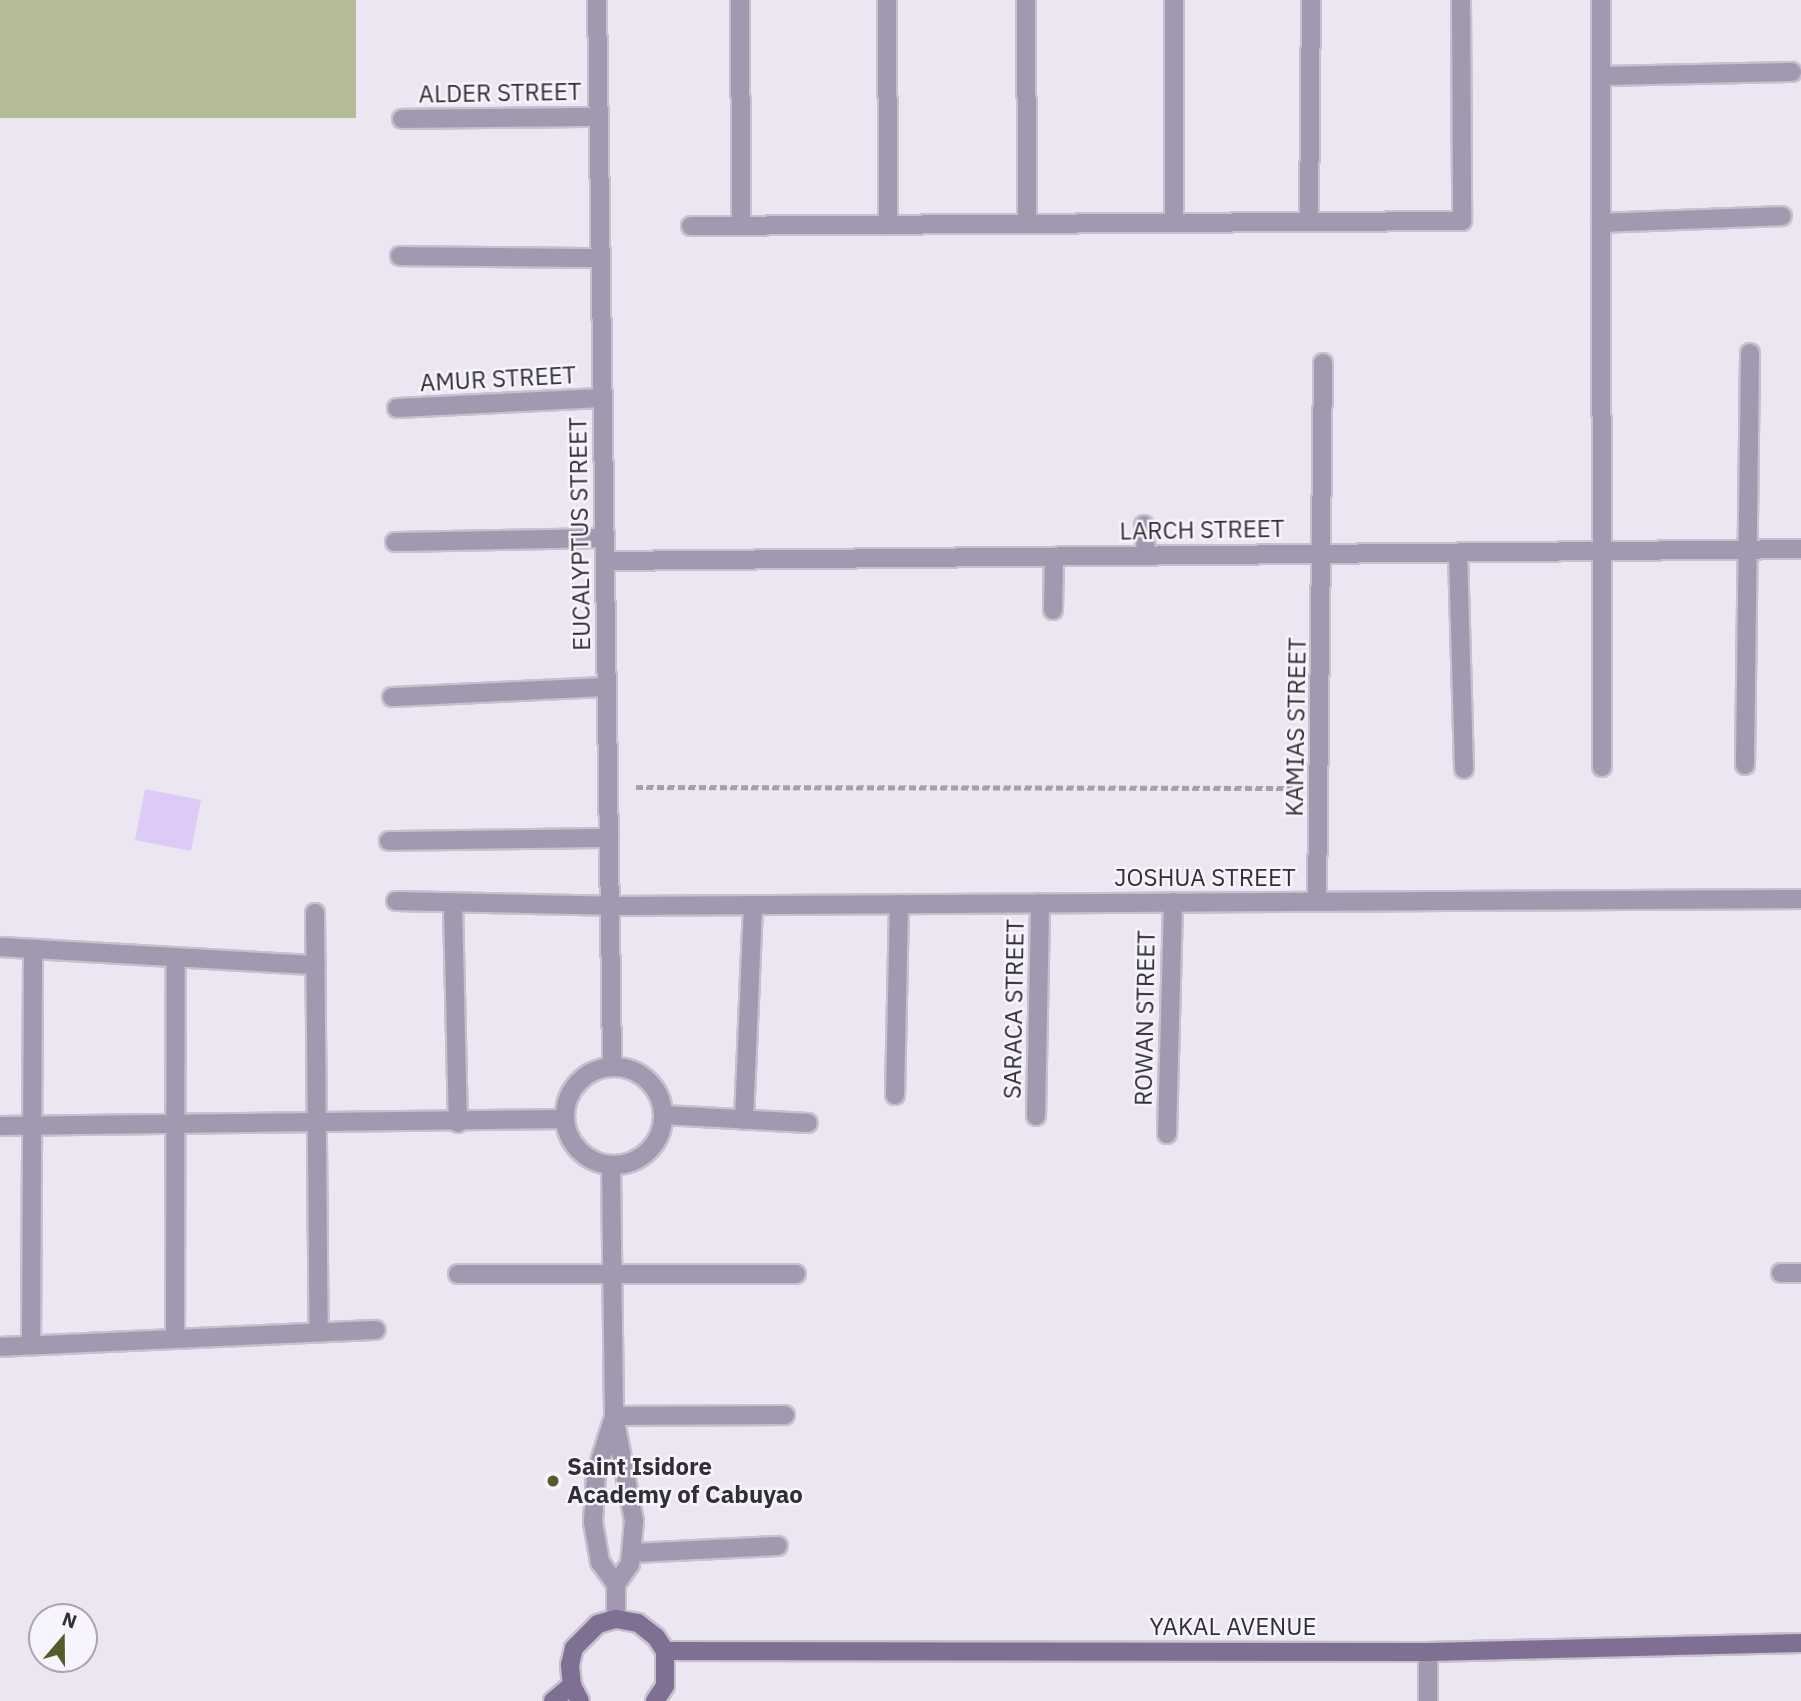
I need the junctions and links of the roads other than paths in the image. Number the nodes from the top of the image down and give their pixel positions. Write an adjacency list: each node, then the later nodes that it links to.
1 (597, 0): 11 (street, EUCALYPTUS STREET)
2 (740, 0): 19 (street)
3 (887, 0): 17 (street)
4 (1026, 0): 18 (street)
5 (1174, 0): 15 (street)
6 (1311, 0): 14 (street)
7 (1461, 0): 14 (street)
8 (1601, 0): 10 (street)
9 (1792, 72): 10 (street)
10 (1601, 76): 16 (street)
11 (598, 117): 12 (street, ALDER STREET); 22 (street, EUCALYPTUS STREET)
12 (402, 119)
13 (1782, 216): 16 (street)
14 (1309, 222): 15 (street)
15 (1174, 223): 18 (street)
16 (1601, 223): 32 (street)
17 (888, 224): 18 (street); 19 (street)
18 (1027, 224)
19 (741, 225): 20 (street)
20 (691, 226)
21 (400, 256): 22 (street)
22 (601, 258): 25 (street, EUCALYPTUS STREET)
23 (1749, 353): 31 (street)
24 (1323, 363): 34 (street, KAMIAS STREET)
25 (602, 398): 26 (street, AMUR STREET); 28 (street, EUCALYPTUS STREET)
26 (397, 408)
27 (1144, 525): 35 (street)
28 (604, 538): 29 (street); 37 (street, EUCALYPTUS STREET)
29 (395, 542)
30 (1801, 549): 31 (street, LARCH STREET)
31 (1749, 550): 32 (street, LARCH STREET); 41 (street)
32 (1600, 551): 33 (street, LARCH STREET); 42 (street)
33 (1458, 552): 34 (street, LARCH STREET); 43 (street)
34 (1324, 553): 35 (street, LARCH STREET); 48 (street, KAMIAS STREET)
35 (1146, 555): 36 (street, LARCH STREET)
36 (1054, 557): 37 (street, LARCH STREET); 38 (street)
37 (604, 561): 39 (street, EUCALYPTUS STREET)
38 (1053, 610)
39 (606, 687): 40 (street); 44 (street, EUCALYPTUS STREET)
40 (392, 696)
41 (1745, 765)
42 (1602, 767)
43 (1464, 769)
44 (608, 838): 45 (street); 53 (street, EUCALYPTUS STREET)
45 (389, 841)
46 (1801, 900): 48 (street, JOSHUA STREET)
47 (396, 901): 52 (street, JOSHUA STREET)
48 (1317, 901): 49 (street, JOSHUA STREET)
49 (1173, 902): 50 (street, JOSHUA STREET); 72 (street, ROWAN STREET)
50 (1040, 903): 51 (street, JOSHUA STREET); 63 (street, SARACA STREET)
51 (899, 904): 54 (street, JOSHUA STREET); 61 (street)
52 (453, 905): 53 (street, JOSHUA STREET); 67 (street)
53 (609, 905): 54 (street, JOSHUA STREET); 60 (street, EUCALYPTUS STREET)
54 (753, 905): 65 (street)
55 (315, 913): 59 (street)
56 (0, 947): 57 (street)
57 (33, 949): 58 (street); 71 (street)
58 (176, 957): 59 (street); 69 (street)
59 (315, 965): 66 (street)
60 (612, 1067): 62 (street); 64 (street)
61 (895, 1095)
62 (664, 1115): 65 (street); 73 (street)
63 (1036, 1116)
64 (565, 1119): 67 (street); 73 (street)
65 (744, 1120): 68 (street)
66 (314, 1123): 67 (street); 69 (street); 80 (street)
67 (458, 1123)
68 (808, 1123)
69 (176, 1124): 71 (street); 81 (street)
70 (0, 1126): 71 (street)
71 (32, 1126): 82 (street)
72 (1167, 1134)
73 (611, 1166): 77 (street)
74 (1781, 1273): 75 (street)
75 (1801, 1273)
76 (458, 1274): 77 (street)
77 (613, 1274): 78 (street); 85 (street)
78 (796, 1274)
79 (376, 1330): 80 (street)
80 (319, 1332): 81 (street)
81 (175, 1339): 82 (street)
82 (30, 1345): 83 (street)
83 (0, 1347)
84 (785, 1415): 85 (street)
85 (614, 1416): 87 (street); 88 (street)
86 (778, 1546): 87 (street)
87 (633, 1553): 88 (street)
88 (616, 1584): 89 (street)
89 (616, 1619): 91 (street); 93 (street)
90 (1801, 1643): 92 (street, YAKAL AVENUE)
91 (665, 1651): 92 (street, YAKAL AVENUE); 95 (street)
92 (1428, 1652): 96 (street)
93 (576, 1693): 94 (street)
94 (553, 1701)
95 (656, 1701)
96 (1428, 1701)

